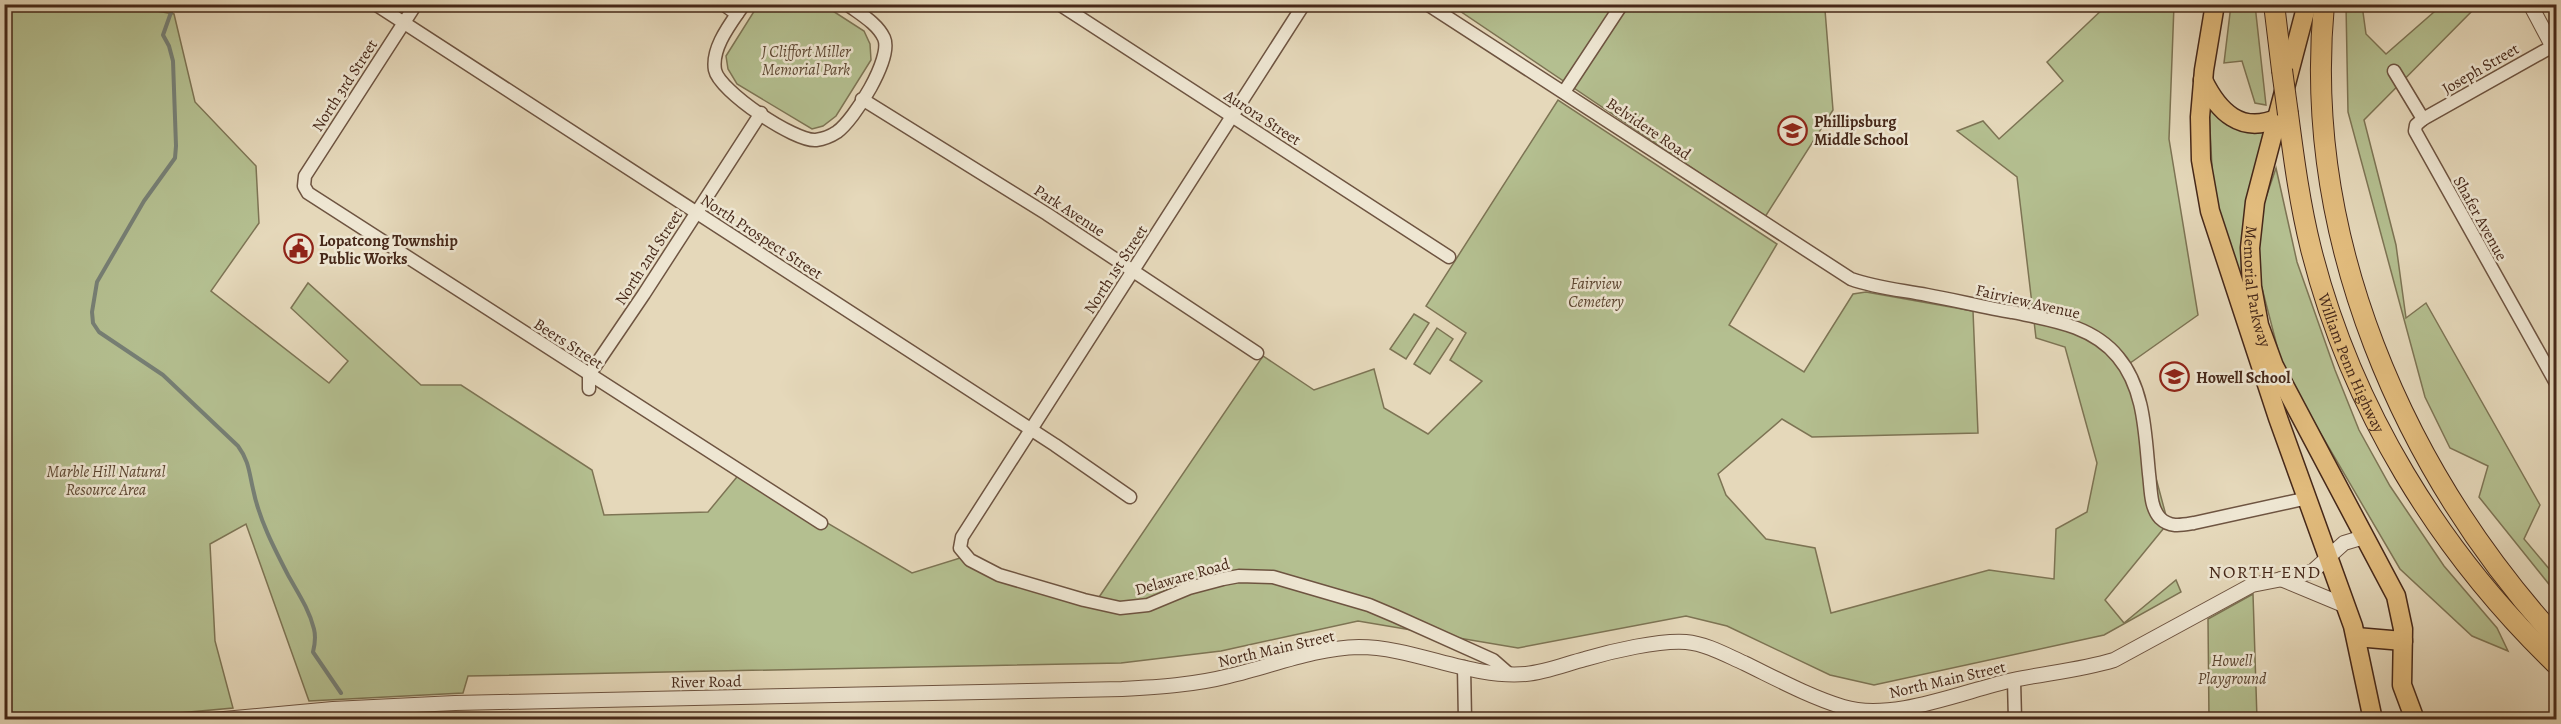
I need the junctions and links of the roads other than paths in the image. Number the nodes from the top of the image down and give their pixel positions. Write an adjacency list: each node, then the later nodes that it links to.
1 (375, 4): 15 (street, North Prospect Street)
2 (416, 4): 15 (street, North 3rd Street)
3 (723, 4): 14 (street)
4 (848, 4): 20 (street)
5 (1059, 4): 23 (street, Aurora Street)
6 (1304, 4): 23 (street, North 1st Street)
7 (1427, 4): 19 (street, Belvidere Road)
8 (1622, 4): 19 (street)
9 (2215, 4): 18 (main road, Memorial Parkway)
10 (2274, 4): 22 (highway, William Penn Highway, bridge)
11 (2307, 4): 22 (main road, Memorial Parkway)
12 (2324, 4): 46 (highway, William Penn Highway)
13 (2530, 4): 16 (street)
14 (740, 9): 21 (street)
15 (404, 23): 25 (street, North 3rd Street); 26 (street, North Prospect Street)
16 (2555, 49): 24 (street, Joseph Street)
17 (2394, 71): 24 (street)
18 (2203, 80): 22 (main road); 36 (main road, Memorial Parkway)
19 (1564, 92): 29 (street, Belvidere Road)
20 (862, 99): 21 (street); 28 (street, Park Avenue)
21 (760, 113): 26 (street, North 2nd Street)
22 (2283, 116): 35 (main road, Memorial Parkway); 48 (highway, William Penn Highway)
23 (1232, 117): 27 (street, Aurora Street); 28 (street, North 1st Street)
24 (2423, 119): 32 (street, Shafer Avenue)
25 (304, 186): 31 (street, Beers Street)
26 (696, 213): 31 (street, North 2nd Street); 34 (street, North Prospect Street)
27 (1449, 256)
28 (1133, 271): 30 (street, Park Avenue); 34 (street, North 1st Street)
29 (1853, 280): 38 (street, Fairview Avenue)
30 (1257, 353)
31 (589, 375): 33 (street); 39 (street, Beers Street)
32 (2556, 383)
33 (589, 390)
34 (1031, 430): 37 (street, North Prospect Street); 41 (street, North 1st Street)
35 (2329, 469): 36 (main road); 40 (main road, Memorial Parkway)
36 (2301, 479): 38 (main road, Memorial Parkway)
37 (1130, 497)
38 (2308, 498): 42 (main road, Memorial Parkway)
39 (822, 523)
40 (2364, 537): 42 (street, North Main Street); 47 (main road, Memorial Parkway)
41 (962, 553): 50 (street, Delaware Road)
42 (2329, 557): 43 (street, North Main Street); 44 (main road, Memorial Parkway)
43 (2281, 579): 44 (street); 51 (street, North Main Street)
44 (2346, 606): 45 (main road, Memorial Parkway)
45 (2356, 637): 47 (main road); 56 (main road, Memorial Parkway)
46 (2556, 639)
47 (2403, 641): 57 (main road, Memorial Parkway)
48 (2556, 664)
49 (1464, 667): 50 (street, North Main Street); 52 (street, North Main Street); 54 (street)
50 (1509, 674): 51 (street, North Main Street)
51 (2014, 680): 55 (street)
52 (1200, 681): 53 (street, River Road)
53 (213, 720)
54 (1465, 720)
55 (2015, 720)
56 (2373, 720)
57 (2415, 720)

